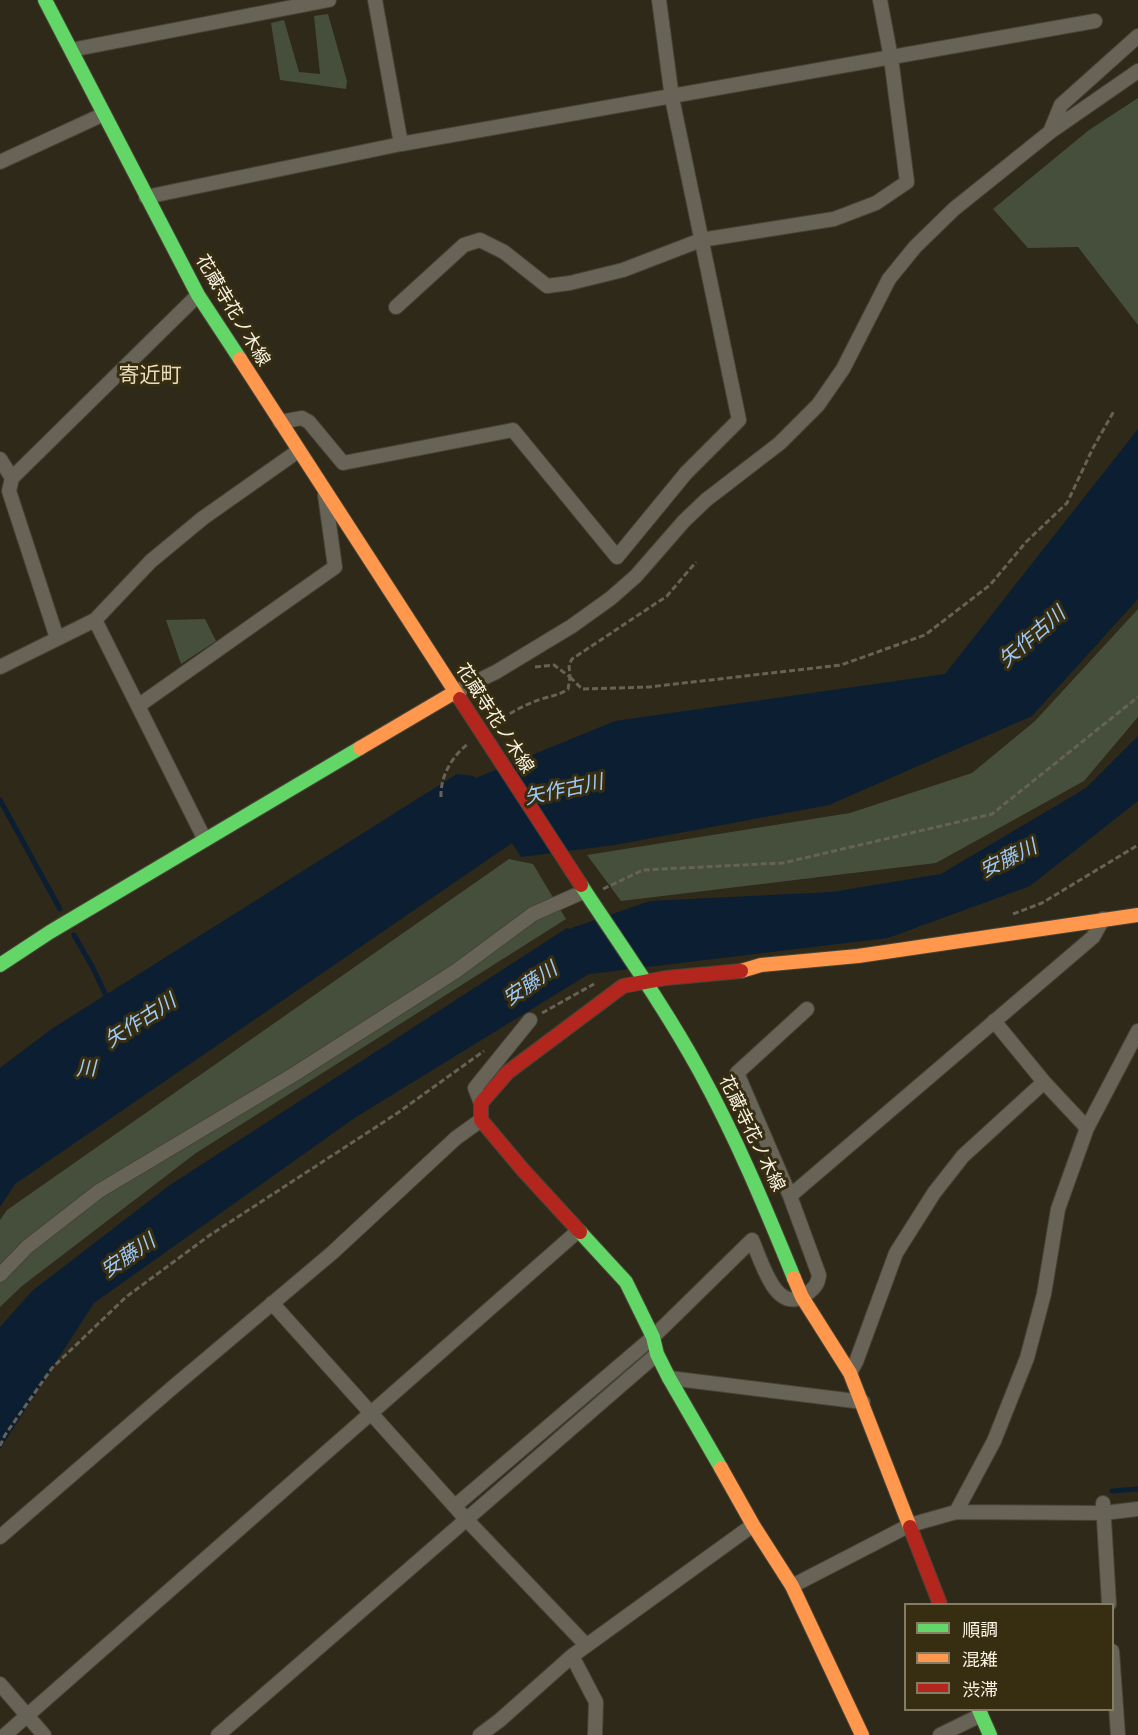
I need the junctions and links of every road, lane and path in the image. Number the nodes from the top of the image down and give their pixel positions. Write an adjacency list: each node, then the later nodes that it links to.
1 (45, 0): 8 (street, 花蔵寺花ノ木線)
2 (329, 0): 8 (street)
3 (375, 0): 14 (street)
4 (659, 0): 11 (street)
5 (880, 0): 9 (street)
6 (1095, 21): 9 (street)
7 (1138, 36): 13 (street)
8 (71, 50): 12 (street, 花蔵寺花ノ木線)
9 (891, 58): 11 (street); 17 (street)
10 (1138, 71): 13 (street)
11 (672, 98): 14 (street); 17 (street)
12 (104, 114): 15 (street); 16 (street, 花蔵寺花ノ木線)
13 (1050, 132): 32 (street)
14 (401, 144): 16 (street)
15 (0, 162)
16 (146, 197): 18 (street, 花蔵寺花ノ木線)
17 (701, 240): 19 (street); 21 (street)
18 (198, 295): 21 (street, 花蔵寺花ノ木線); 24 (street)
19 (396, 307)
20 (1114, 411): 31 (path)
21 (280, 422): 22 (street, 花蔵寺花ノ木線)
22 (298, 451): 25 (street, 花蔵寺花ノ木線); 27 (street)
23 (0, 459): 24 (street)
24 (12, 478): 28 (street)
25 (325, 492): 32 (street, 花蔵寺花ノ木線); 34 (street)
26 (696, 562): 31 (path)
27 (95, 620): 28 (street); 34 (street)
28 (57, 638): 29 (street)
29 (0, 667)
30 (526, 668): 31 (path)
31 (570, 677): 35 (path)
32 (457, 695): 38 (street); 40 (street, 花蔵寺花ノ木線, bridge)
33 (1138, 697): 40 (path)
34 (138, 706): 38 (street)
35 (487, 730)
36 (470, 742): 37 (path)
37 (441, 797)
38 (205, 840): 44 (street)
39 (1138, 845): 42 (path)
40 (585, 891): 45 (street, 花蔵寺花ノ木線); 58 (street)
41 (1138, 915): 43 (street)
42 (1006, 917)
43 (1103, 919): 45 (street); 49 (street)
44 (0, 965)
45 (640, 976): 53 (street); 59 (street, 花蔵寺花ノ木線)
46 (594, 984): 48 (path)
47 (807, 1009): 56 (street)
48 (530, 1020): 53 (street)
49 (994, 1021): 52 (street); 56 (street)
50 (1138, 1031): 55 (street)
51 (491, 1046): 67 (path)
52 (1044, 1082): 55 (street); 63 (street)
53 (481, 1103): 54 (street)
54 (481, 1120): 57 (street); 60 (street)
55 (1087, 1128): 71 (street)
56 (790, 1196): 59 (street)
57 (578, 1231): 61 (street); 66 (street)
58 (0, 1275)
59 (802, 1297): 61 (street); 63 (street, 花蔵寺花ノ木線)
60 (272, 1303): 66 (street); 75 (street)
61 (653, 1337): 62 (street); 68 (street)
62 (657, 1354): 64 (street); 72 (street)
63 (850, 1373): 65 (street, 花蔵寺花ノ木線)
64 (669, 1378): 65 (street); 73 (street)
65 (863, 1402): 74 (street, 花蔵寺花ノ木線)
66 (370, 1413): 68 (street); 84 (street)
67 (0, 1446)
68 (455, 1506): 72 (street)
69 (1103, 1508): 70 (street); 71 (street); 78 (street)
70 (1138, 1509)
71 (956, 1512): 74 (street)
72 (466, 1519): 79 (street); 87 (street)
73 (753, 1525): 76 (street); 79 (street)
74 (910, 1525): 76 (street); 77 (street, 花蔵寺花ノ木線)
75 (0, 1537)
76 (792, 1586): 90 (street)
77 (939, 1603)
78 (1109, 1603)
79 (586, 1645): 80 (street)
80 (572, 1656): 88 (street); 89 (street)
81 (1114, 1668): 93 (street)
82 (0, 1684): 84 (street)
83 (980, 1712): 91 (street); 92 (street)
84 (27, 1715): 85 (street); 86 (street)
85 (5, 1735)
86 (44, 1735)
87 (218, 1735)
88 (480, 1735)
89 (595, 1735)
90 (862, 1735)
91 (940, 1735)
92 (990, 1735)
93 (1118, 1735)

